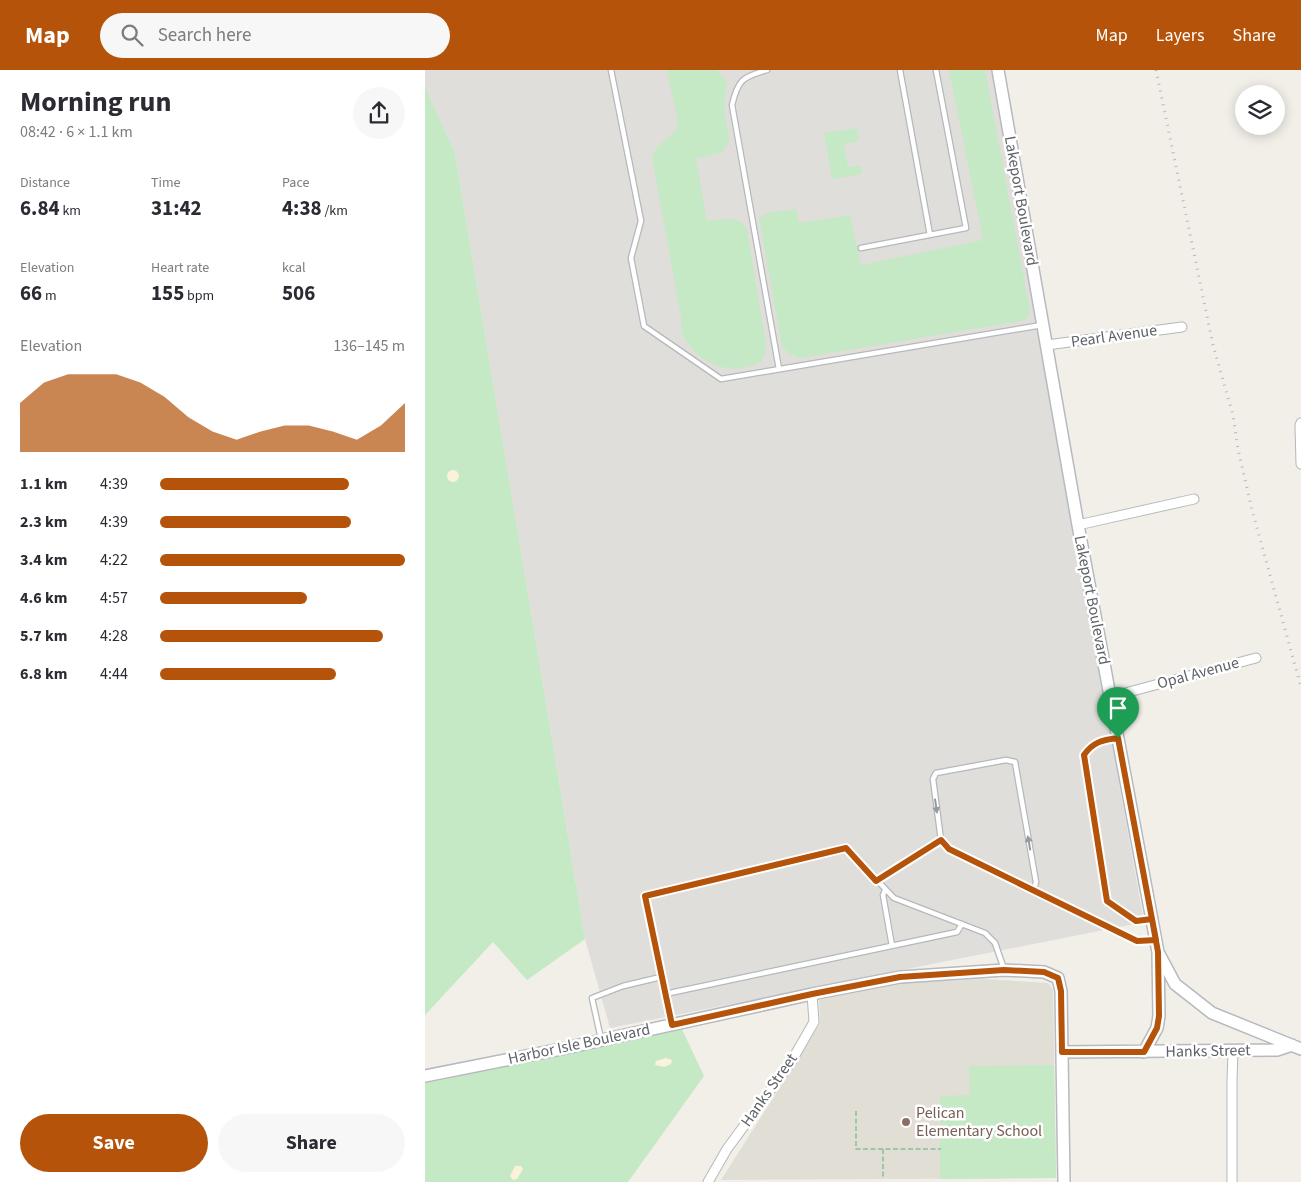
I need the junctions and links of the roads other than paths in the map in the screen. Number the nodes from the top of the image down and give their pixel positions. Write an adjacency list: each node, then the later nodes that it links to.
1 (611, 70): 11 (lane)
2 (767, 70): 11 (lane)
3 (900, 70): 6 (lane)
4 (936, 70): 6 (lane)
5 (998, 70): 8 (street, Lakeport Boulevard)
6 (930, 235): 7 (lane)
7 (861, 248)
8 (1043, 324): 10 (street, Lakeport Boulevard); 11 (lane)
9 (1182, 327): 10 (street, Pearl Avenue)
10 (1047, 345): 15 (street, Lakeport Boulevard)
11 (779, 369)
12 (1301, 423): 13 (street)
13 (1301, 464)
14 (1194, 499): 15 (street)
15 (1078, 525): 17 (street, Lakeport Boulevard)
16 (1256, 658): 17 (street, Opal Avenue)
17 (1110, 697): 18 (street, Lakeport Boulevard)
18 (1118, 738): 23 (street, Lakeport Boulevard); 23 (lane)
19 (941, 840): 20 (lane); 22 (lane); 22 (lane, one-way to 19)
20 (876, 881): 21 (lane); 29 (lane)
21 (885, 890): 24 (lane); 26 (lane)
22 (1034, 890): 25 (lane)
23 (1152, 919): 25 (street, Lakeport Boulevard)
24 (961, 924): 26 (lane); 28 (lane)
25 (1156, 940): 27 (street, Lakeport Boulevard)
26 (892, 946): 30 (lane)
27 (1158, 952): 34 (street, Lakeport Boulevard); 37 (street)
28 (1004, 970): 31 (street, Harbor Isle Boulevard); 36 (street, Harbor Isle Boulevard)
29 (661, 978): 30 (lane); 33 (lane)
30 (665, 994): 32 (lane)
31 (812, 994): 32 (street, Harbor Isle Boulevard); 39 (street, Hanks Street)
32 (672, 1025): 33 (street, Harbor Isle Boulevard)
33 (601, 1040): 38 (street, Harbor Isle Boulevard)
34 (1296, 1047): 35 (street, Hanks Street)
35 (1233, 1051): 37 (street, Hanks Street); 41 (street)
36 (1062, 1052): 37 (street, Hanks Street); 40 (street)
37 (1144, 1052)
38 (425, 1076)
39 (708, 1182)
40 (1064, 1182)
41 (1232, 1182)

